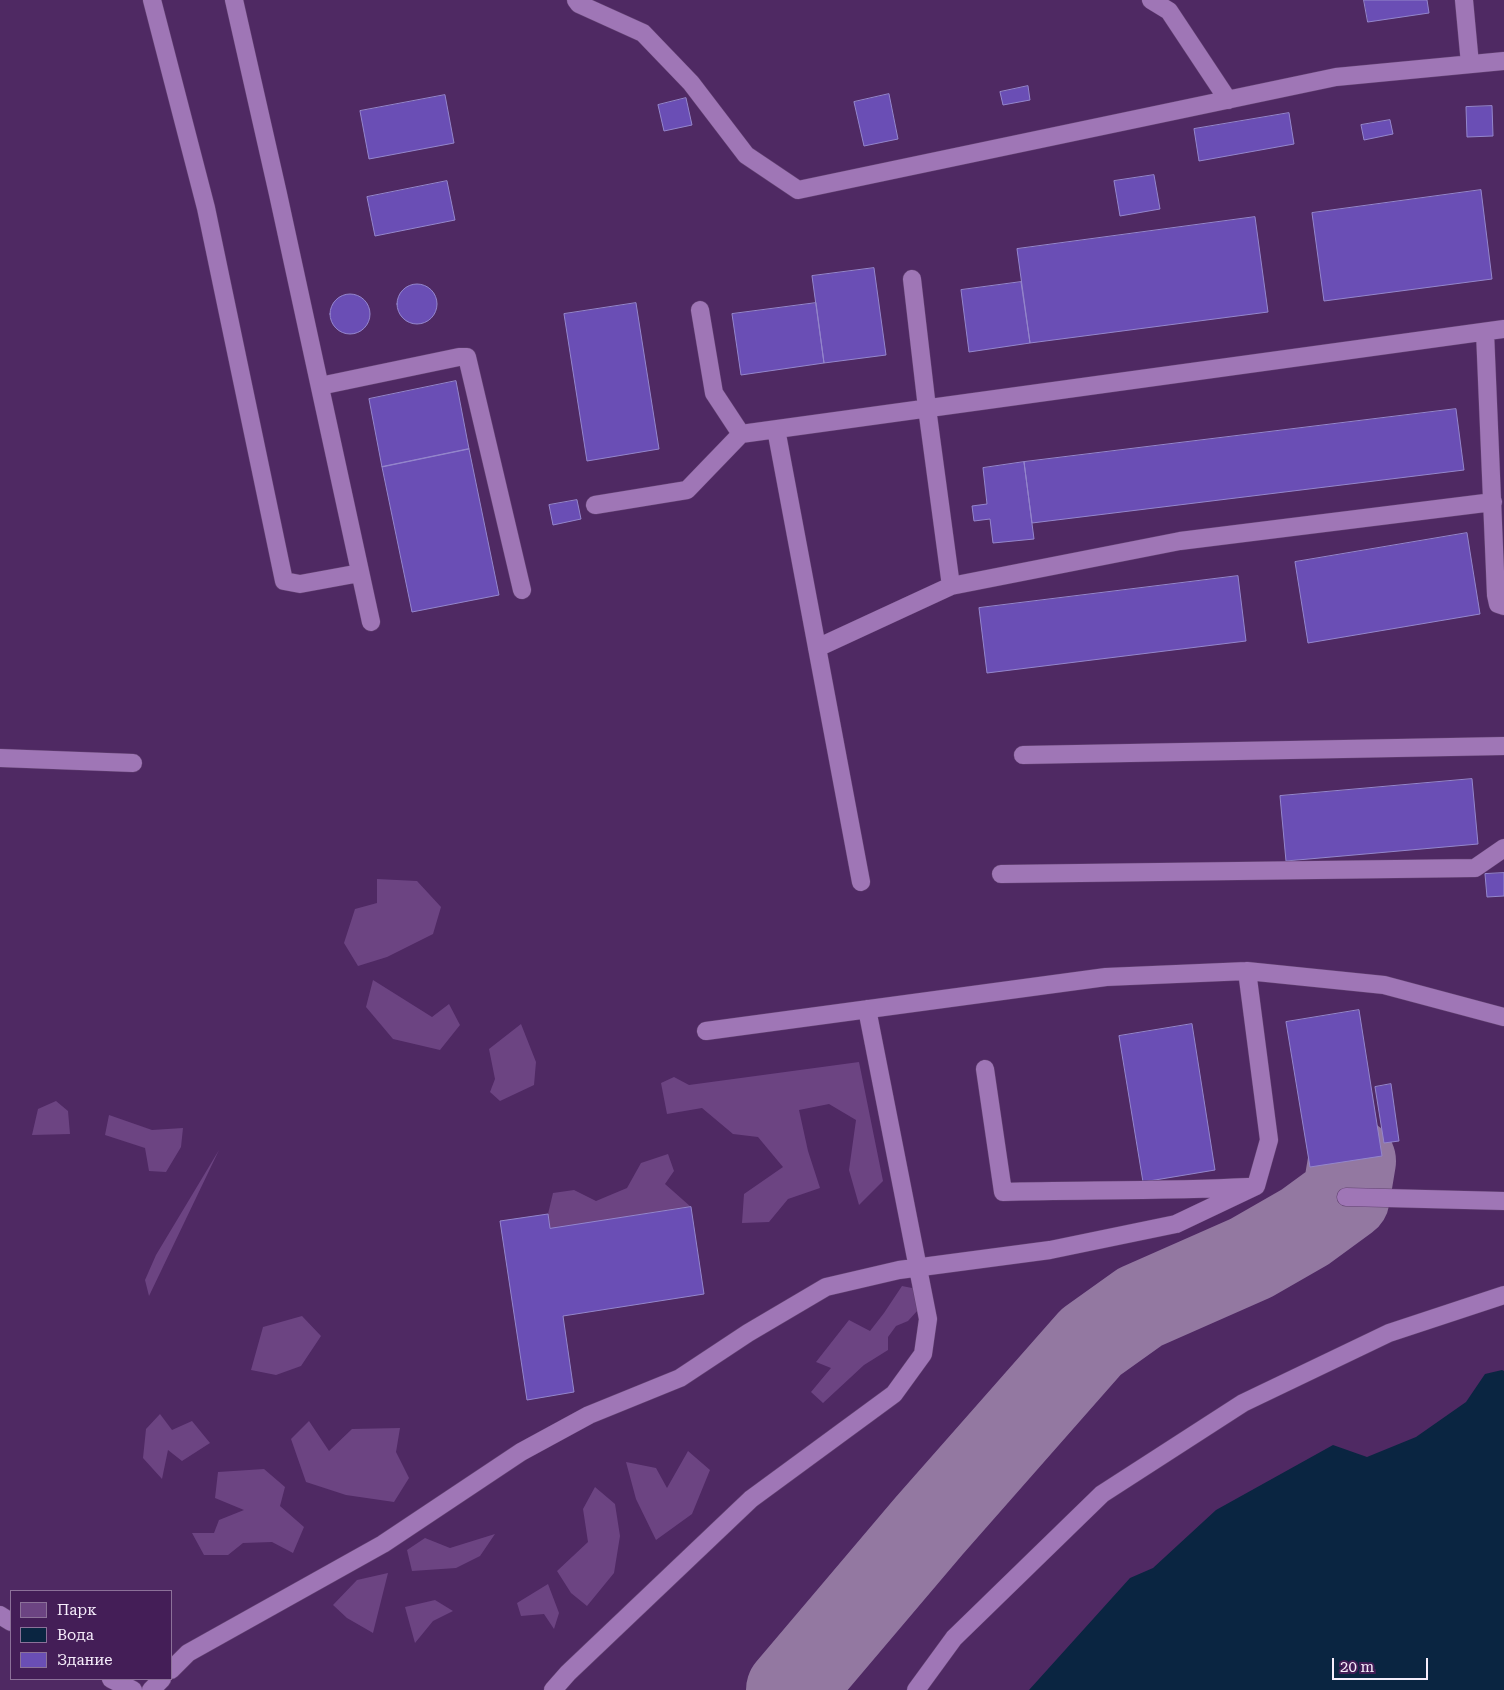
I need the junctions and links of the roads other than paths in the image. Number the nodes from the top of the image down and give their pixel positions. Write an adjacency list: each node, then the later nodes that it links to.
1 (152, 0): 20 (lane)
2 (234, 0): 13 (lane)
3 (576, 0): 8 (lane)
4 (1151, 0): 8 (lane)
5 (1464, 0): 7 (lane)
6 (1504, 61): 7 (lane)
7 (1470, 64): 8 (lane)
8 (1228, 100)
9 (912, 280): 14 (lane)
10 (700, 310): 16 (lane)
11 (1504, 329): 12 (lane)
12 (1485, 332): 14 (lane); 17 (lane)
13 (320, 386): 20 (lane); 22 (lane)
14 (927, 408): 15 (lane); 21 (lane)
15 (776, 429): 16 (lane); 25 (lane)
16 (741, 434): 19 (lane)
17 (1497, 437): 18 (lane)
18 (1493, 502): 21 (lane); 23 (lane)
19 (595, 505)
20 (360, 573): 24 (lane)
21 (951, 586): 25 (lane)
22 (522, 590)
23 (1504, 606)
24 (371, 622)
25 (817, 648): 32 (lane)
26 (1504, 746): 27 (lane)
27 (1023, 755)
28 (0, 758): 29 (lane)
29 (133, 763)
30 (1504, 848): 31 (lane)
31 (1001, 874)
32 (861, 882)
33 (1247, 971): 34 (lane); 35 (lane); 38 (lane)
34 (867, 1009): 36 (lane); 41 (lane)
35 (1504, 1018)
36 (706, 1031)
37 (985, 1069): 38 (lane)
38 (1256, 1186): 41 (lane)
39 (1346, 1197): 40 (lane)
40 (1504, 1202)
41 (918, 1267): 43 (lane); 48 (lane)
42 (1504, 1295): 49 (lane)
43 (172, 1669)
44 (113, 1680): 46 (lane)
45 (161, 1680): 47 (lane)
46 (133, 1690)
47 (151, 1690)
48 (553, 1690)
49 (916, 1690)

